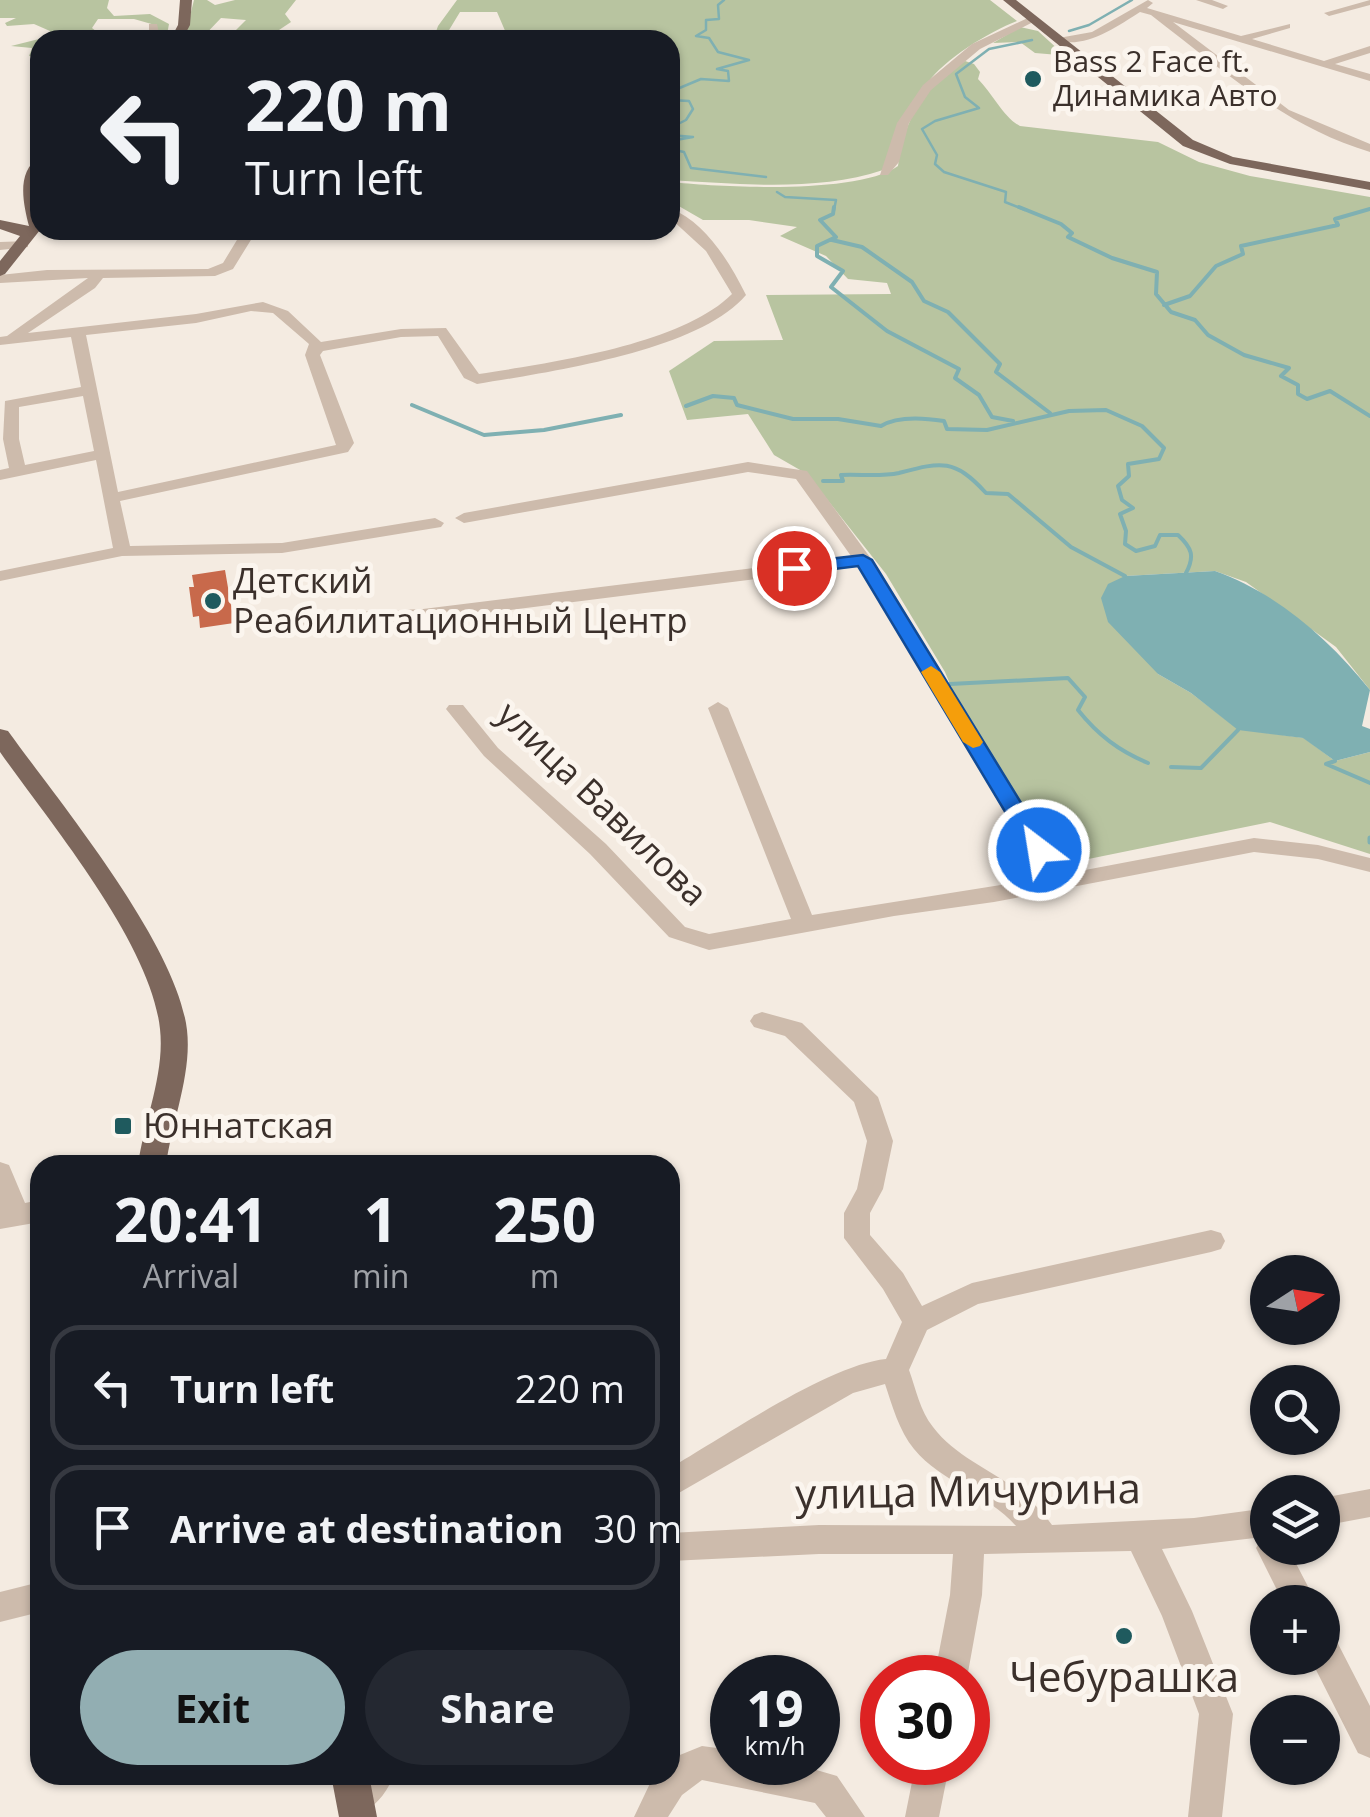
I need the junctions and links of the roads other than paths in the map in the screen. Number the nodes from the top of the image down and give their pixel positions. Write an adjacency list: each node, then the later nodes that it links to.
1 (186, 0): 12 (main road)
2 (1009, 0): 8 (main road)
3 (1201, 0): 5 (street)
4 (1370, 2): 7 (street)
5 (1223, 6)
6 (1155, 7): 13 (street); 14 (street); 18 (street)
7 (1329, 13)
8 (1034, 20): 14 (main road); 19 (street)
9 (153, 26): 11 (street)
10 (1286, 26): 13 (street)
11 (154, 30)
12 (181, 30)
13 (1245, 38): 16 (street)
14 (1058, 39): 20 (main road)
15 (1370, 49): 16 (street)
16 (1324, 64): 17 (street)
17 (1370, 78)
18 (1370, 148)
19 (884, 172)
20 (1370, 186)
21 (680, 219): 32 (street)
22 (0, 224): 24 (main road)
23 (30, 232): 24 (main road)
24 (26, 239): 26 (street); 27 (main road)
25 (244, 240): 28 (street)
26 (0, 246)
27 (0, 272)
28 (99, 274): 29 (street); 31 (street)
29 (0, 279)
30 (78, 333): 31 (street); 32 (street); 33 (street)
31 (2, 344)
32 (315, 344): 36 (street)
33 (91, 390): 34 (street); 35 (street)
34 (104, 454): 35 (street); 36 (street)
35 (9, 474)
36 (112, 498): 39 (street)
37 (464, 518): 40 (street)
38 (436, 524): 39 (street)
39 (122, 551): 41 (street)
40 (863, 560): 42 (street); 47 (street)
41 (0, 576)
42 (302, 620)
43 (718, 708): 48 (street)
44 (456, 709): 48 (street, улица Вавилова)
45 (0, 736): 50 (main road)
46 (1370, 864): 47 (street, улица Вавилова)
47 (1058, 882): 48 (street, улица Вавилова)
48 (805, 926)
49 (762, 1022): 54 (street)
50 (154, 1155)
51 (0, 1172): 52 (street)
52 (19, 1214)
53 (1210, 1241): 54 (street)
54 (916, 1322): 55 (street)
55 (895, 1370): 56 (street); 61 (street)
56 (680, 1478)
57 (1370, 1502): 58 (street)
58 (1340, 1508)
59 (1250, 1533): 60 (street, улица Мичурина)
60 (1138, 1535): 61 (street, улица Мичурина); 75 (street)
61 (1044, 1541): 62 (street, улица Мичурина)
62 (969, 1543): 63 (street, улица Мичурина); 66 (street)
63 (680, 1546)
64 (30, 1599): 65 (street)
65 (0, 1607)
66 (954, 1655)
67 (1336, 1675): 68 (street)
68 (1370, 1741)
69 (680, 1771): 73 (street)
70 (668, 1785): 72 (street)
71 (928, 1785): 74 (street)
72 (651, 1817)
73 (848, 1817)
74 (922, 1817)
75 (1205, 1817)

